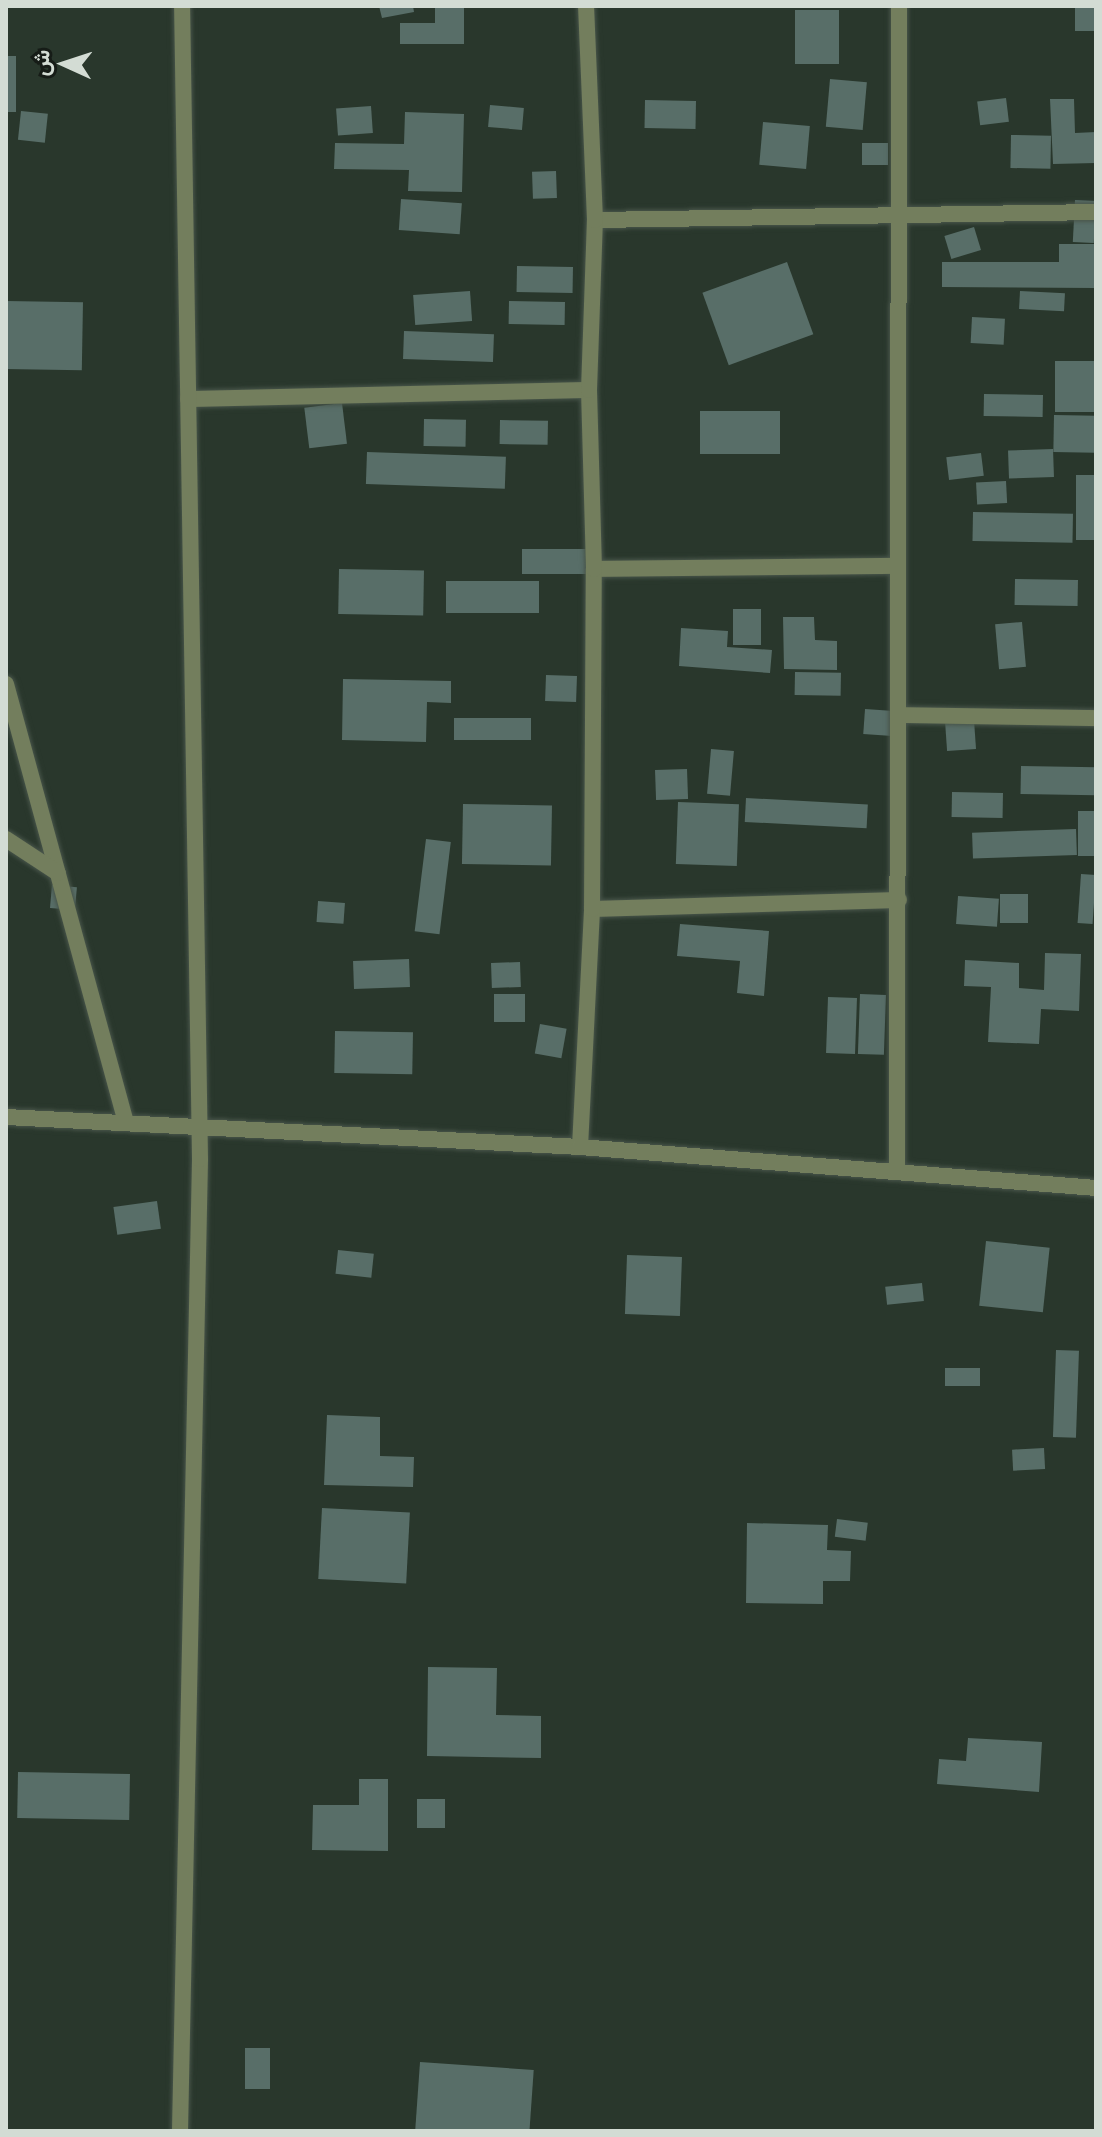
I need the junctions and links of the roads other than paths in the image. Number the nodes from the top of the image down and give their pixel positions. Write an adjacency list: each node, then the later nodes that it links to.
1 (182, 6): 8 (street)
2 (586, 6): 6 (street)
3 (899, 6): 5 (street)
4 (1096, 212): 5 (street)
5 (899, 214): 6 (street); 9 (street)
6 (595, 220): 7 (street)
7 (589, 390): 8 (street); 10 (street)
8 (188, 399): 20 (street)
9 (896, 566): 10 (street); 12 (street)
10 (594, 569): 17 (street)
11 (6, 684): 15 (street)
12 (898, 715): 13 (street); 16 (street)
13 (1096, 718)
14 (6, 839): 15 (street)
15 (58, 873): 19 (street)
16 (899, 900): 17 (street); 22 (street)
17 (592, 909): 21 (street)
18 (6, 1117): 19 (street)
19 (126, 1123): 20 (street)
20 (199, 1127): 21 (street); 24 (street)
21 (580, 1147): 22 (street)
22 (897, 1172): 23 (street)
23 (1096, 1188)
24 (180, 2131)

